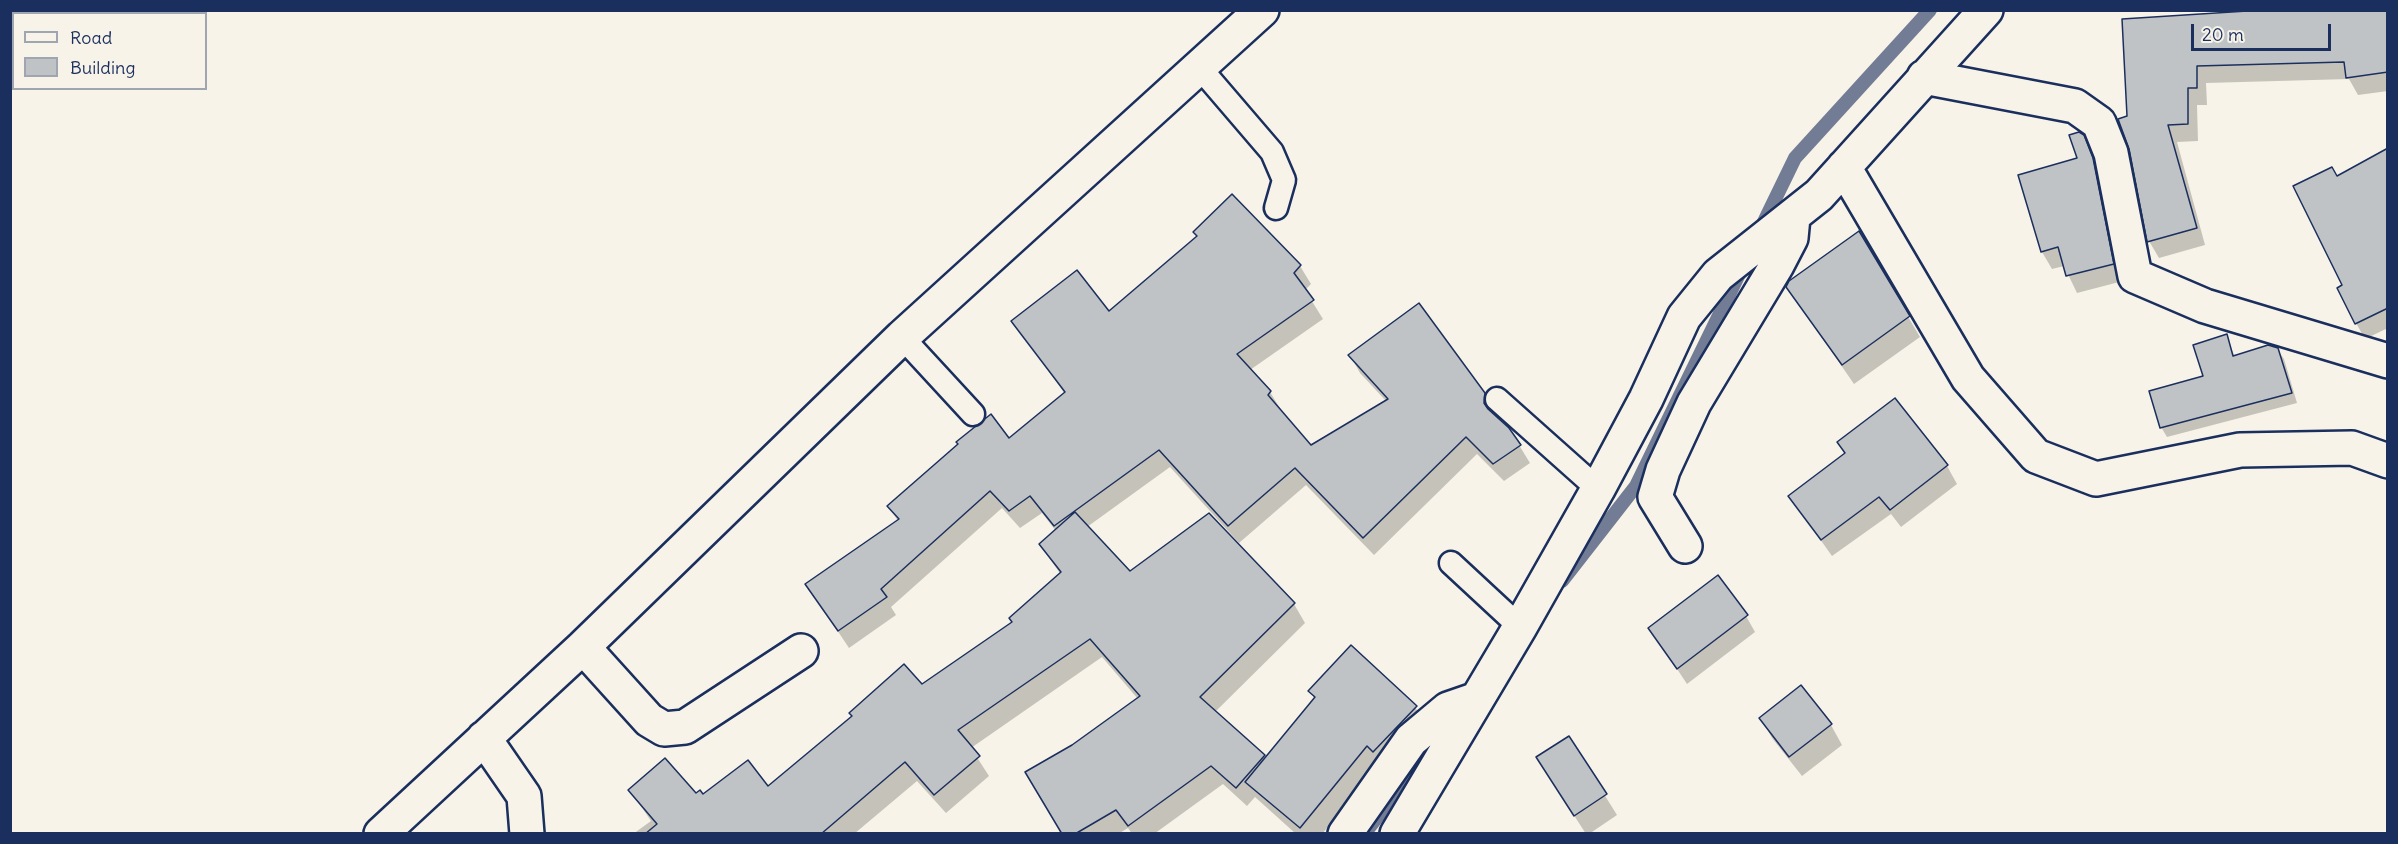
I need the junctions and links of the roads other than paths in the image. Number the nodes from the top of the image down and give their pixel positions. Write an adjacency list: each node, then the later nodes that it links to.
1 (1262, 10): 3 (street)
2 (1986, 10): 4 (street)
3 (1200, 68): 6 (lane); 8 (street)
4 (1924, 77): 5 (street); 9 (street)
5 (1844, 167): 7 (street); 12 (street)
6 (1276, 208)
7 (1793, 217): 13 (street); 14 (street)
8 (902, 337): 11 (lane); 17 (street)
9 (2388, 361)
10 (1497, 399): 13 (lane)
11 (973, 414)
12 (2388, 461)
13 (1598, 489): 16 (street)
14 (1685, 546)
15 (1451, 563): 16 (lane)
16 (1520, 627): 19 (street)
17 (583, 647): 18 (street); 20 (street)
18 (801, 651)
19 (1477, 699): 23 (street); 24 (street)
20 (484, 738): 21 (street); 22 (street)
21 (381, 834)
22 (527, 834)
23 (1346, 834)
24 (1397, 834)

